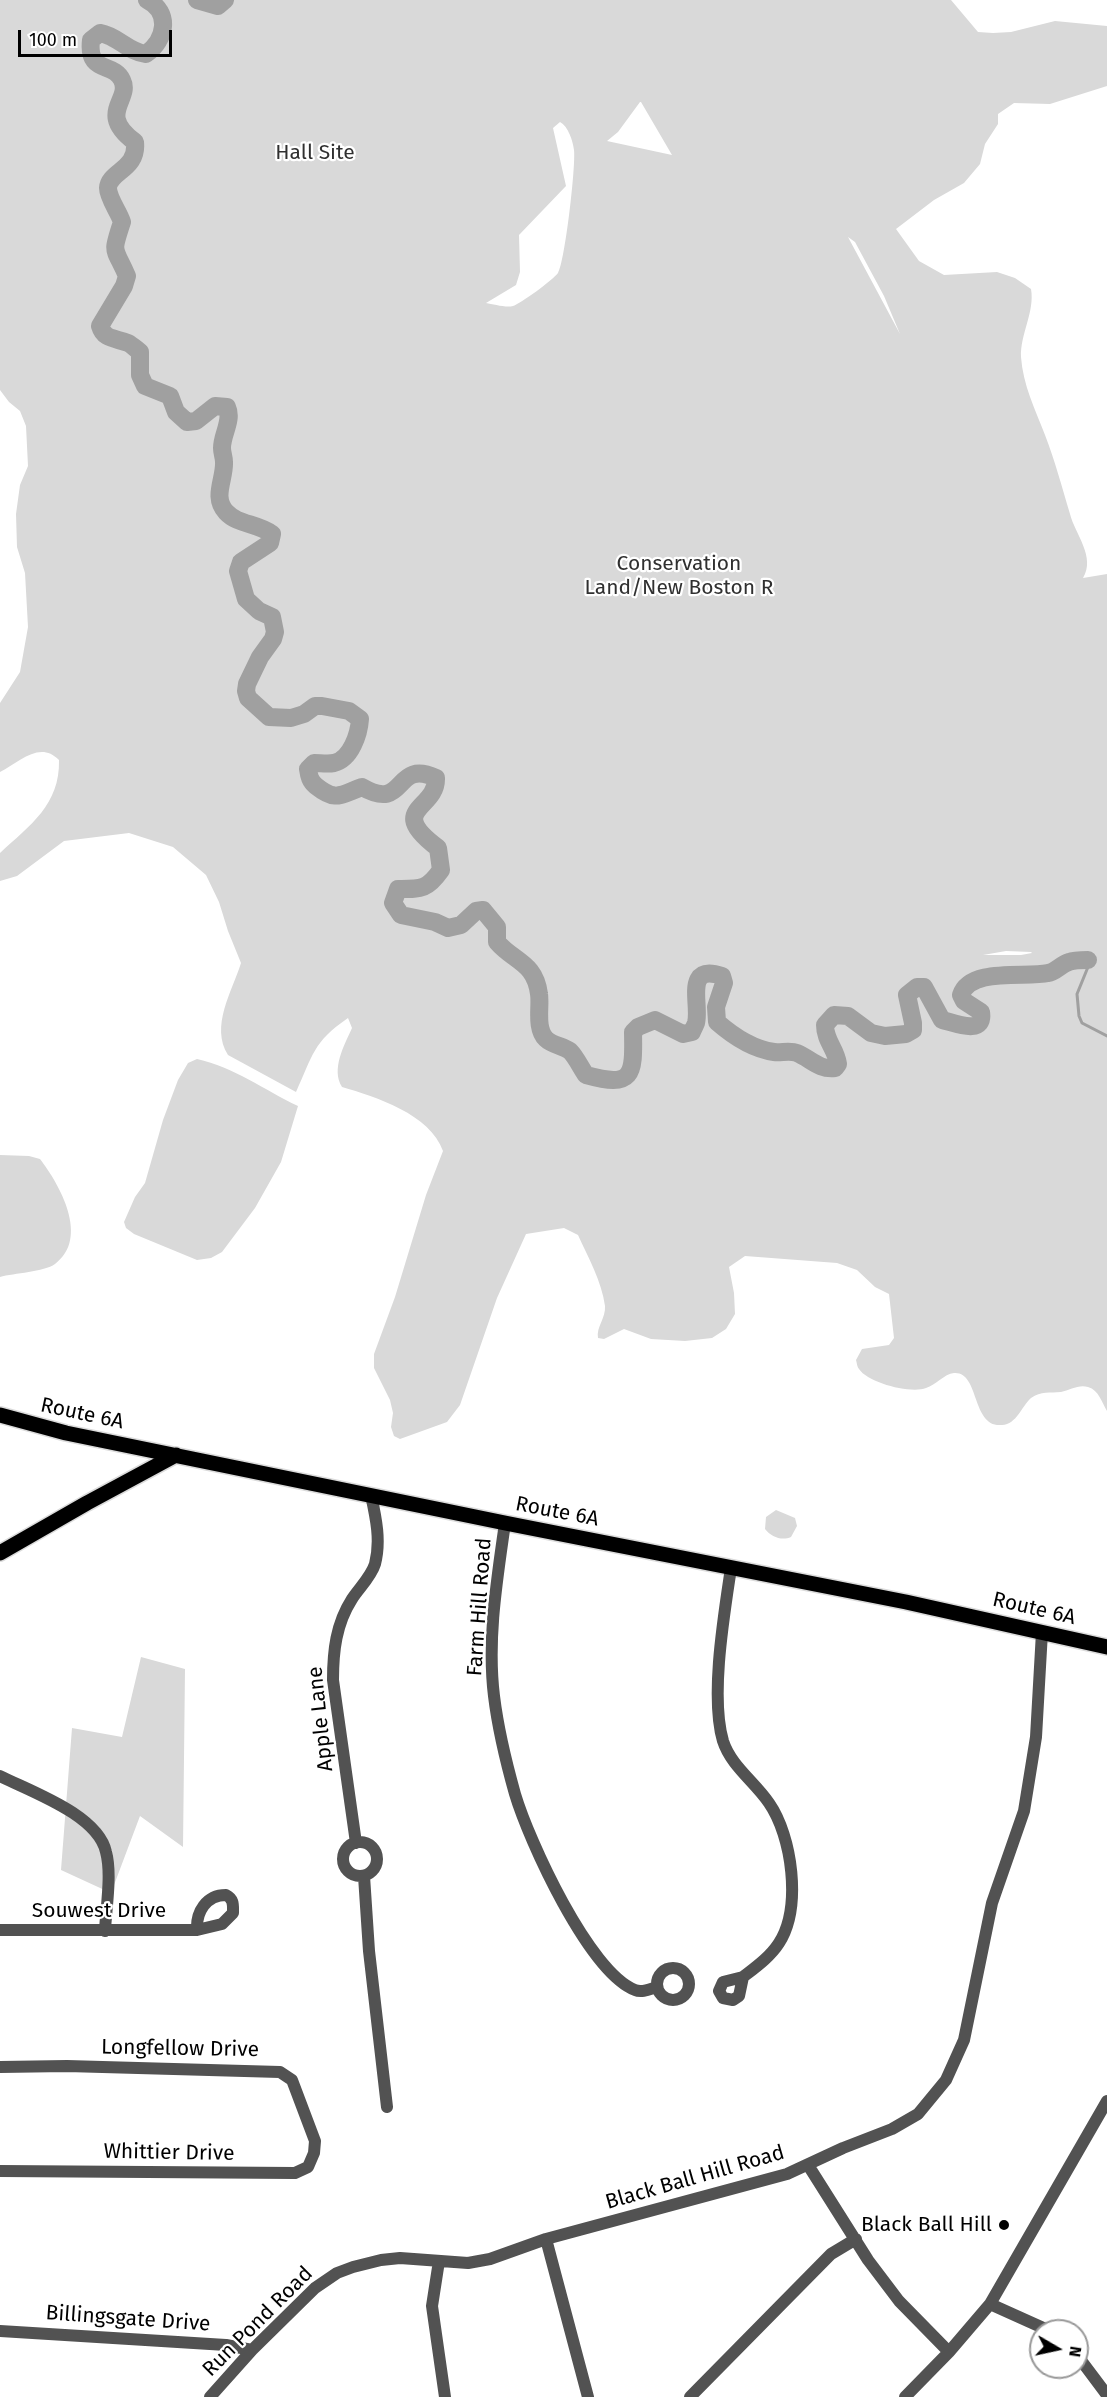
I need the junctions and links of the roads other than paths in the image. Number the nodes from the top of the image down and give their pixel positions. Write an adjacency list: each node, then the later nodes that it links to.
1 (0, 1415): 2 (main road, Route 6A)
2 (176, 1455): 3 (main road, Route 6A); 5 (main road)
3 (370, 1495): 4 (main road, Route 6A); 10 (street, Apple Lane)
4 (505, 1523): 6 (main road, Route 6A); 16 (street, Farm Hill Road)
5 (0, 1554)
6 (731, 1568): 7 (main road, Route 6A); 15 (street)
7 (1042, 1632): 8 (main road, Route 6A); 22 (street, Black Ball Hill Road)
8 (1107, 1647)
9 (0, 1776): 14 (street)
10 (356, 1843): 11 (street, Apple Lane); 11 (street)
11 (364, 1876): 19 (street)
12 (0, 1930): 14 (street, Souwest Drive)
13 (197, 1930): 14 (street, Souwest Drive)
14 (105, 1931)
15 (743, 1977)
16 (657, 1987)
17 (0, 2067): 21 (street, Longfellow Drive)
18 (1107, 2101): 20 (street)
19 (387, 2107)
20 (1103, 2118): 27 (street)
21 (315, 2141): 23 (street, Whittier Drive)
22 (808, 2165): 24 (street, Black Ball Hill Road); 25 (street)
23 (0, 2171)
24 (546, 2239): 26 (street, Black Ball Hill Road); 36 (street)
25 (856, 2239): 31 (street); 37 (street)
26 (439, 2261): 30 (street, Run Pond Road); 35 (street)
27 (990, 2304): 28 (street); 31 (street)
28 (1029, 2322)
29 (0, 2331): 30 (street, Billingsgate Drive)
30 (252, 2350): 34 (street, Run Pond Road)
31 (949, 2352): 38 (street)
32 (1089, 2371): 33 (street)
33 (1107, 2395)
34 (210, 2397)
35 (445, 2397)
36 (588, 2397)
37 (690, 2397)
38 (905, 2397)

